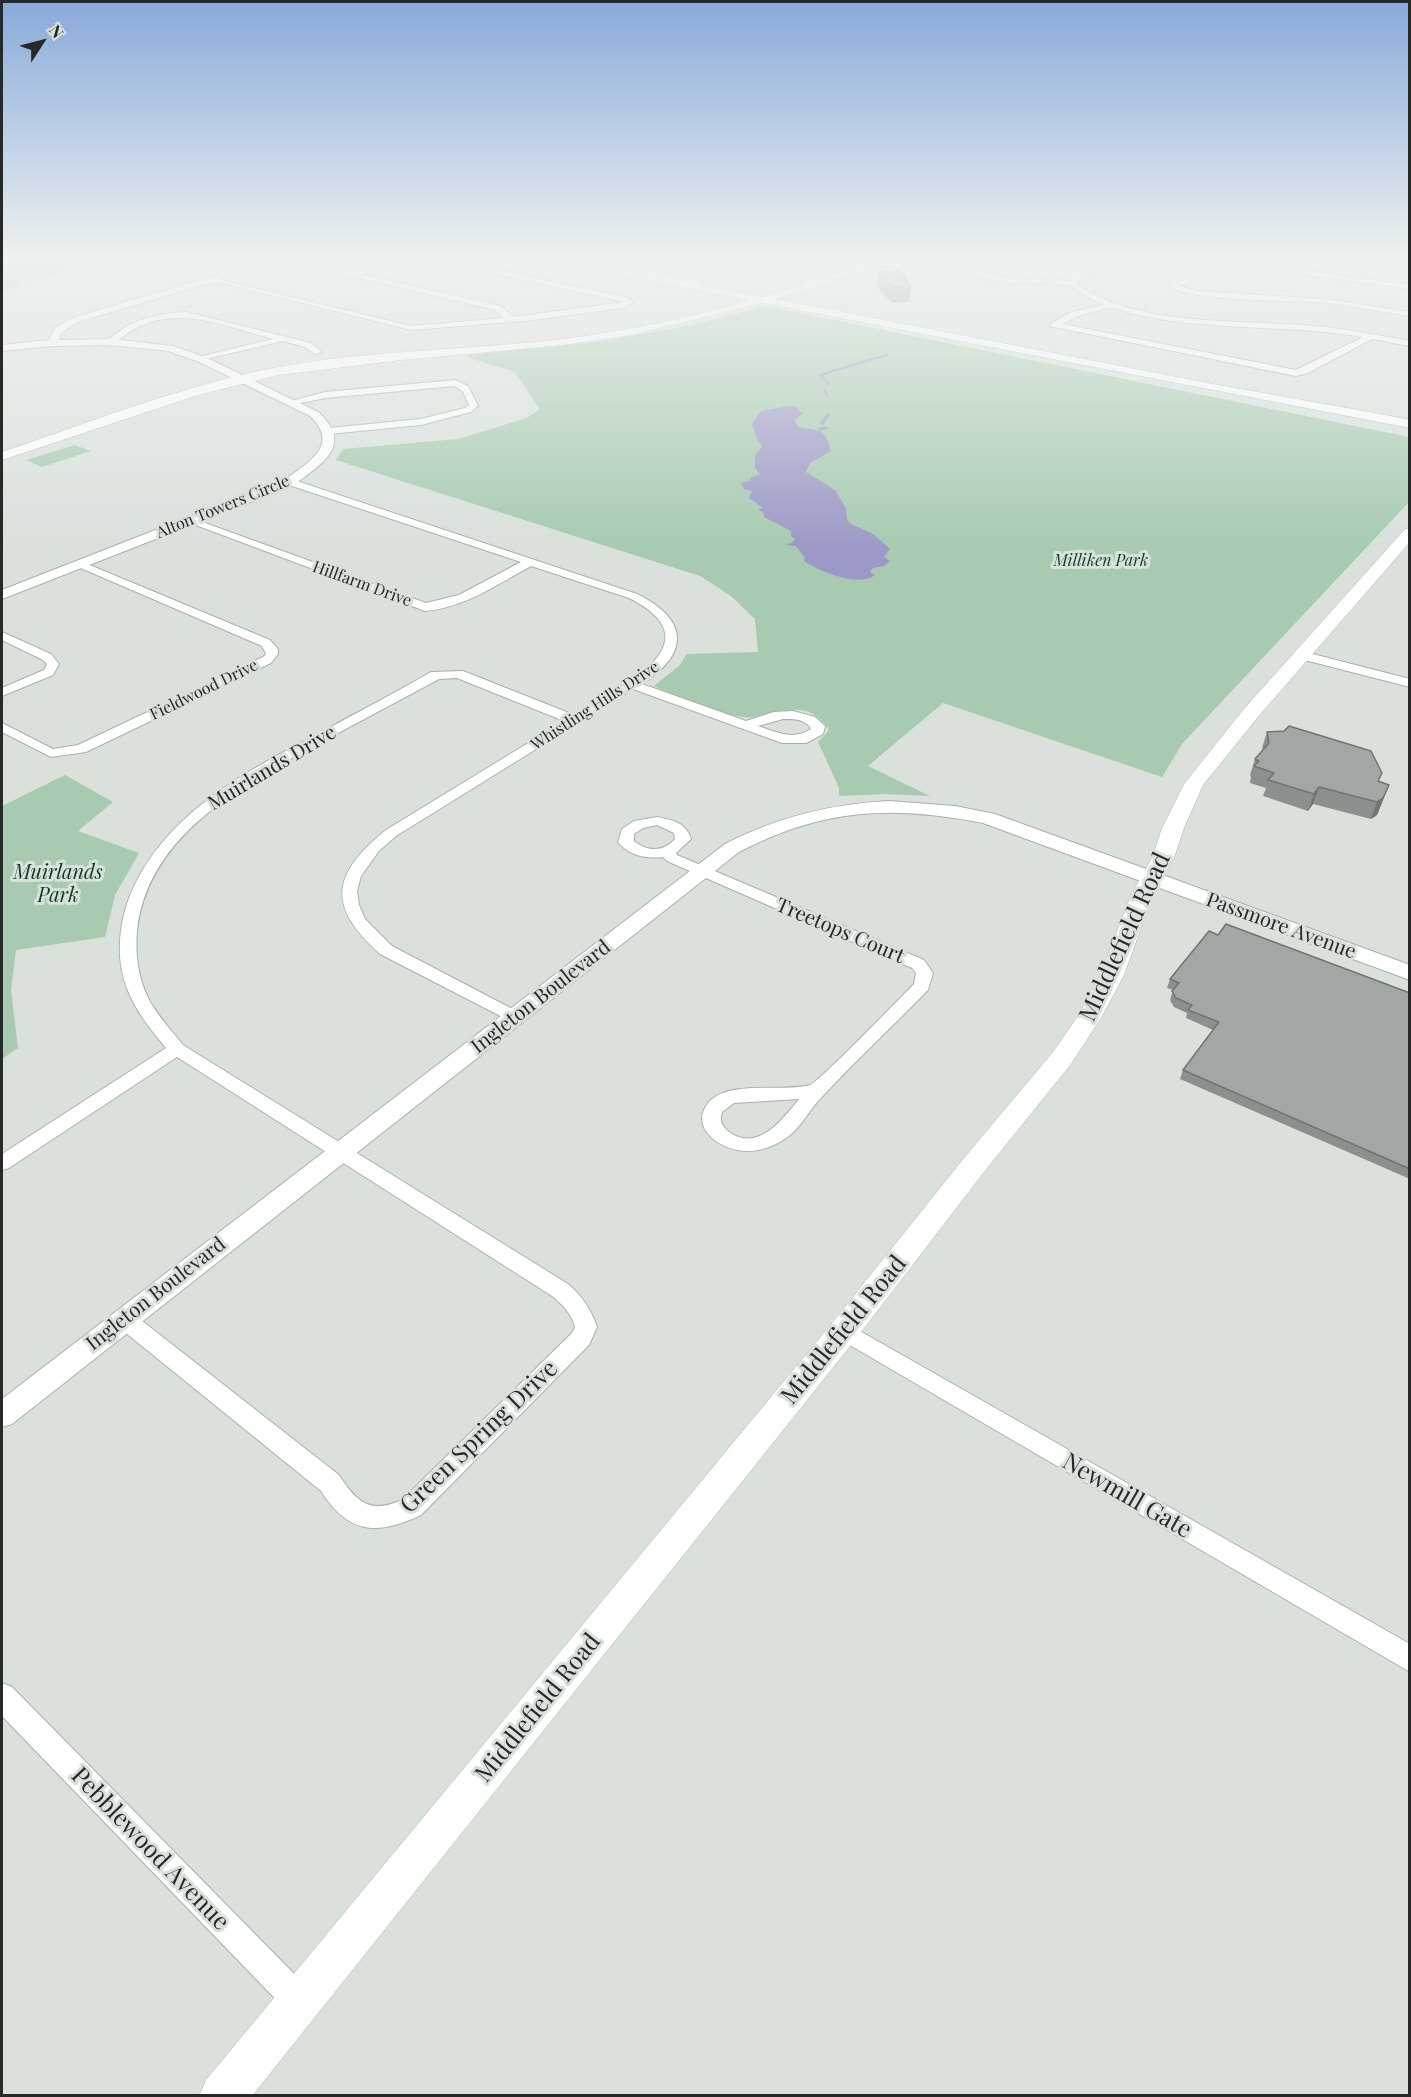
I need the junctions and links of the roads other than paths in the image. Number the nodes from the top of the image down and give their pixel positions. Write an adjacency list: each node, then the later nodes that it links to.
1 (188, 354): 7 (street)
2 (219, 354): 7 (street)
3 (438, 354): 8 (main road)
4 (1044, 354): 10 (main road)
5 (1201, 354): 6 (street)
6 (1338, 354)
7 (201, 358): 8 (street)
8 (243, 378): 9 (street); 14 (main road)
9 (292, 402): 13 (street); 13 (street)
10 (1373, 418): 11 (main road); 12 (main road)
11 (1410, 424)
12 (1410, 429)
13 (329, 431): 15 (street, Alton Towers Circle)
14 (2, 456)
15 (290, 482): 16 (street, Alton Towers Circle); 18 (street, Whistling Hills Drive)
16 (190, 521): 18 (street, Hillfarm Drive); 19 (street, Alton Towers Circle)
17 (1410, 532): 22 (main road, Middlefield Road)
18 (530, 562): 24 (street, Whistling Hills Drive)
19 (80, 564): 20 (street, Alton Towers Circle); 28 (street, Fieldwood Drive)
20 (2, 595)
21 (2, 636): 25 (street)
22 (1301, 655): 23 (street); 31 (main road, Middlefield Road)
23 (1410, 683)
24 (633, 685): 26 (street, Whistling Hills Drive); 27 (street)
25 (2, 692)
26 (575, 720): 33 (street, Whistling Hills Drive); 34 (street, Muirlands Drive)
27 (747, 726)
28 (2, 727)
29 (667, 852): 30 (street)
30 (702, 871): 31 (street, Ingleton Boulevard); 33 (street, Ingleton Boulevard); 35 (street, Treetops Court)
31 (1152, 878): 32 (street, Passmore Avenue); 39 (main road, Middlefield Road)
32 (1410, 973)
33 (514, 1017): 36 (street, Ingleton Boulevard)
34 (177, 1049): 36 (street, Muirlands Drive); 37 (street)
35 (817, 1090): 35 (street, Treetops Court)
36 (339, 1152): 38 (street, Ingleton Boulevard); 38 (street, Green Spring Drive)
37 (2, 1163)
38 (124, 1319): 40 (street, Ingleton Boulevard)
39 (844, 1331): 41 (street, Newmill Gate); 43 (main road, Middlefield Road)
40 (2, 1414)
41 (1410, 1659)
42 (2, 1697): 43 (street, Pebblewood Avenue)
43 (299, 2001): 44 (main road, Middlefield Road)
44 (222, 2096)

